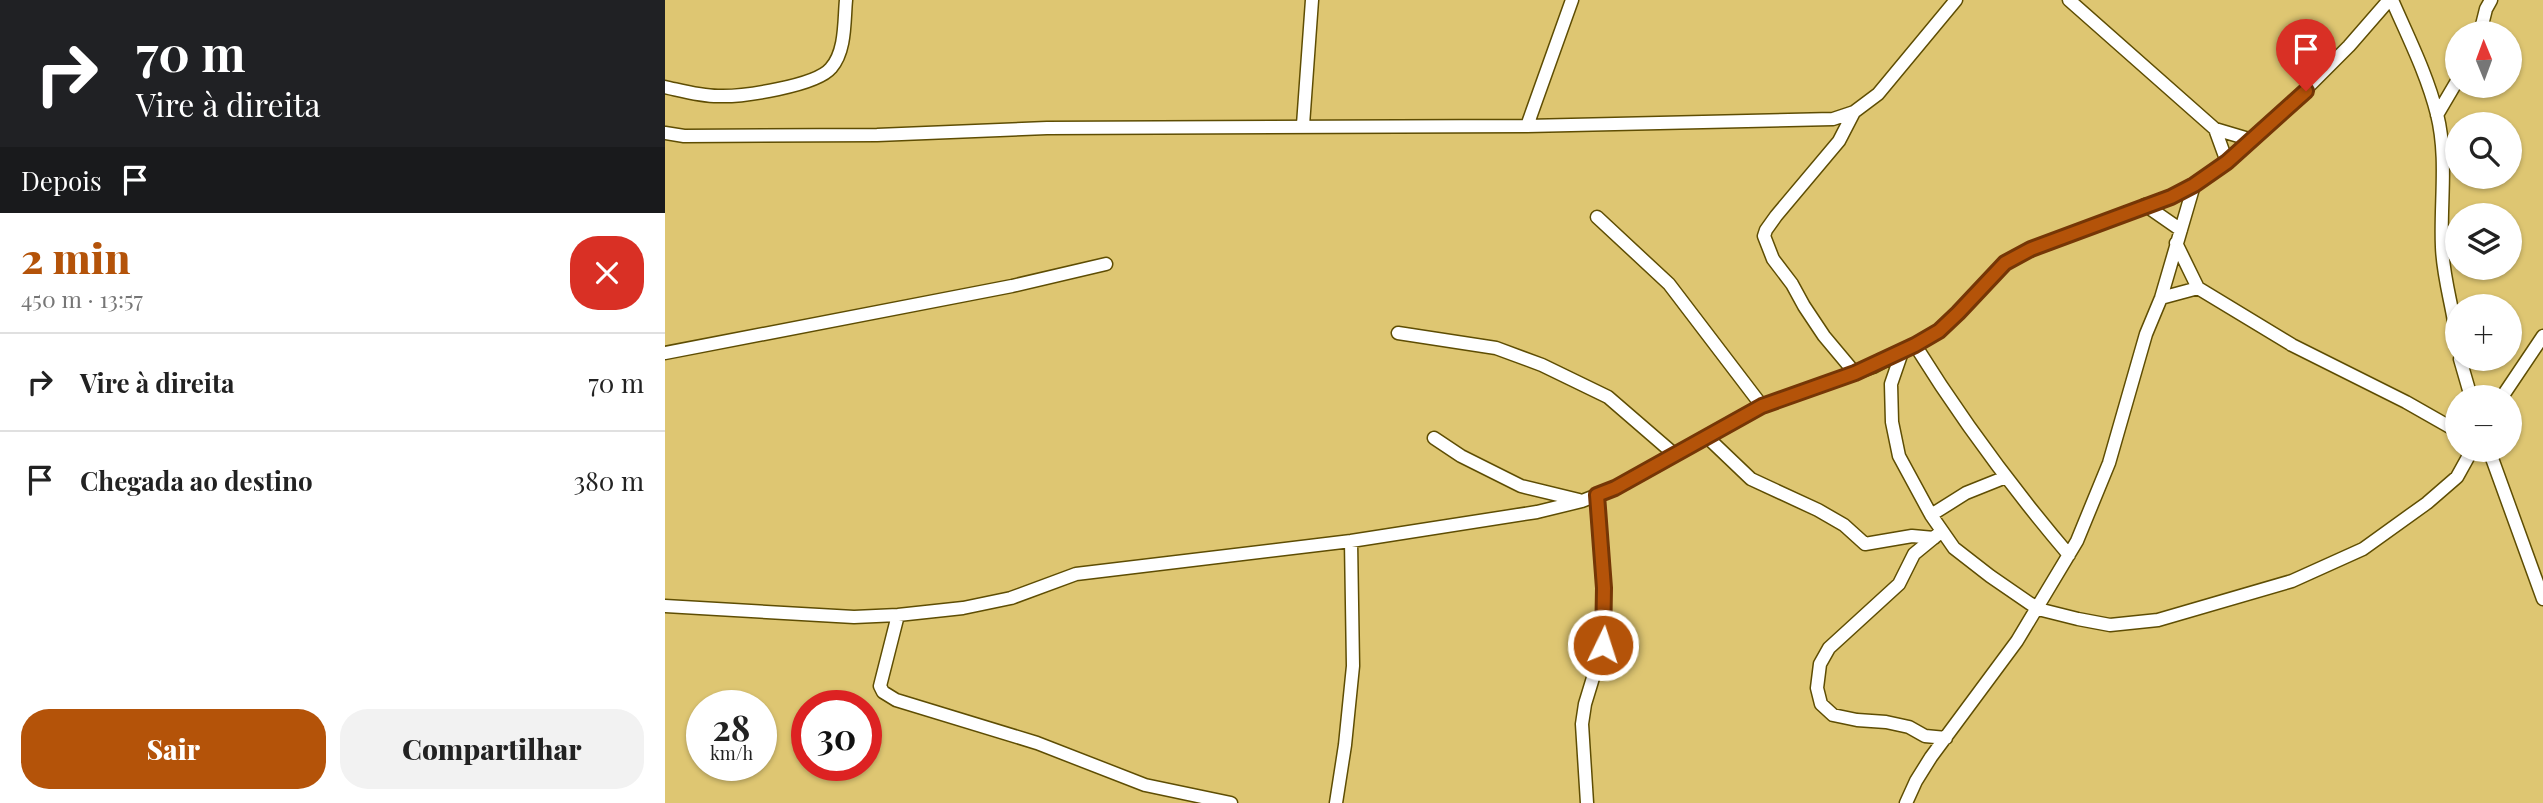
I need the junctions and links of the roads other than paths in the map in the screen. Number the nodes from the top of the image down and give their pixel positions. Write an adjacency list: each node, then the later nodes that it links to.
1 (846, 0): 9 (street)
2 (1313, 0): 13 (street)
3 (1571, 0): 14 (street)
4 (1956, 0): 11 (street)
5 (2069, 0): 15 (street)
6 (2391, 0): 12 (street); 17 (street)
7 (2491, 0): 8 (street)
8 (2483, 21)
9 (665, 87)
10 (2447, 98): 12 (street)
11 (1854, 112): 14 (street); 34 (street)
12 (2437, 115): 26 (street)
13 (1303, 125): 14 (street); 16 (street)
14 (1527, 126)
15 (2215, 129): 17 (street); 18 (street)
16 (665, 133)
17 (2252, 140): 18 (street)
18 (2227, 162): 19 (street)
19 (2194, 185): 20 (street); 22 (street)
20 (2145, 205): 22 (street); 30 (street)
21 (1597, 216): 37 (street)
22 (2181, 230): 23 (street)
23 (2176, 243): 25 (street); 27 (street)
24 (1106, 264): 32 (street)
25 (2198, 288): 27 (street); 38 (street)
26 (2449, 294)
27 (2161, 298): 50 (street)
28 (1398, 333): 41 (street)
29 (2543, 337): 36 (street)
30 (1915, 345): 31 (street); 44 (street)
31 (1902, 352): 33 (street); 35 (street)
32 (665, 353)
33 (1873, 366): 34 (street); 35 (street)
34 (1855, 373): 37 (street)
35 (1891, 384): 47 (street)
36 (2510, 385)
37 (1762, 406): 39 (street)
38 (2445, 424)
39 (1707, 437): 41 (street); 48 (street)
40 (1434, 439): 46 (street)
41 (1674, 454): 45 (street)
42 (2465, 462): 53 (street)
43 (2493, 462): 51 (street)
44 (2006, 477): 47 (street); 50 (street)
45 (1597, 495): 46 (street); 60 (street)
46 (1583, 501): 49 (street)
47 (1931, 515): 48 (street)
48 (1938, 535): 53 (street); 55 (street)
49 (1351, 541): 54 (street); 59 (street)
50 (2069, 555): 53 (street)
51 (2543, 599)
52 (665, 606): 54 (street)
53 (2038, 610): 56 (street)
54 (898, 615): 58 (street)
55 (1925, 736): 56 (street); 57 (street)
56 (1946, 738): 57 (street)
57 (1931, 757): 61 (street)
58 (1231, 803)
59 (1336, 803)
60 (1587, 803)
61 (1906, 803)

